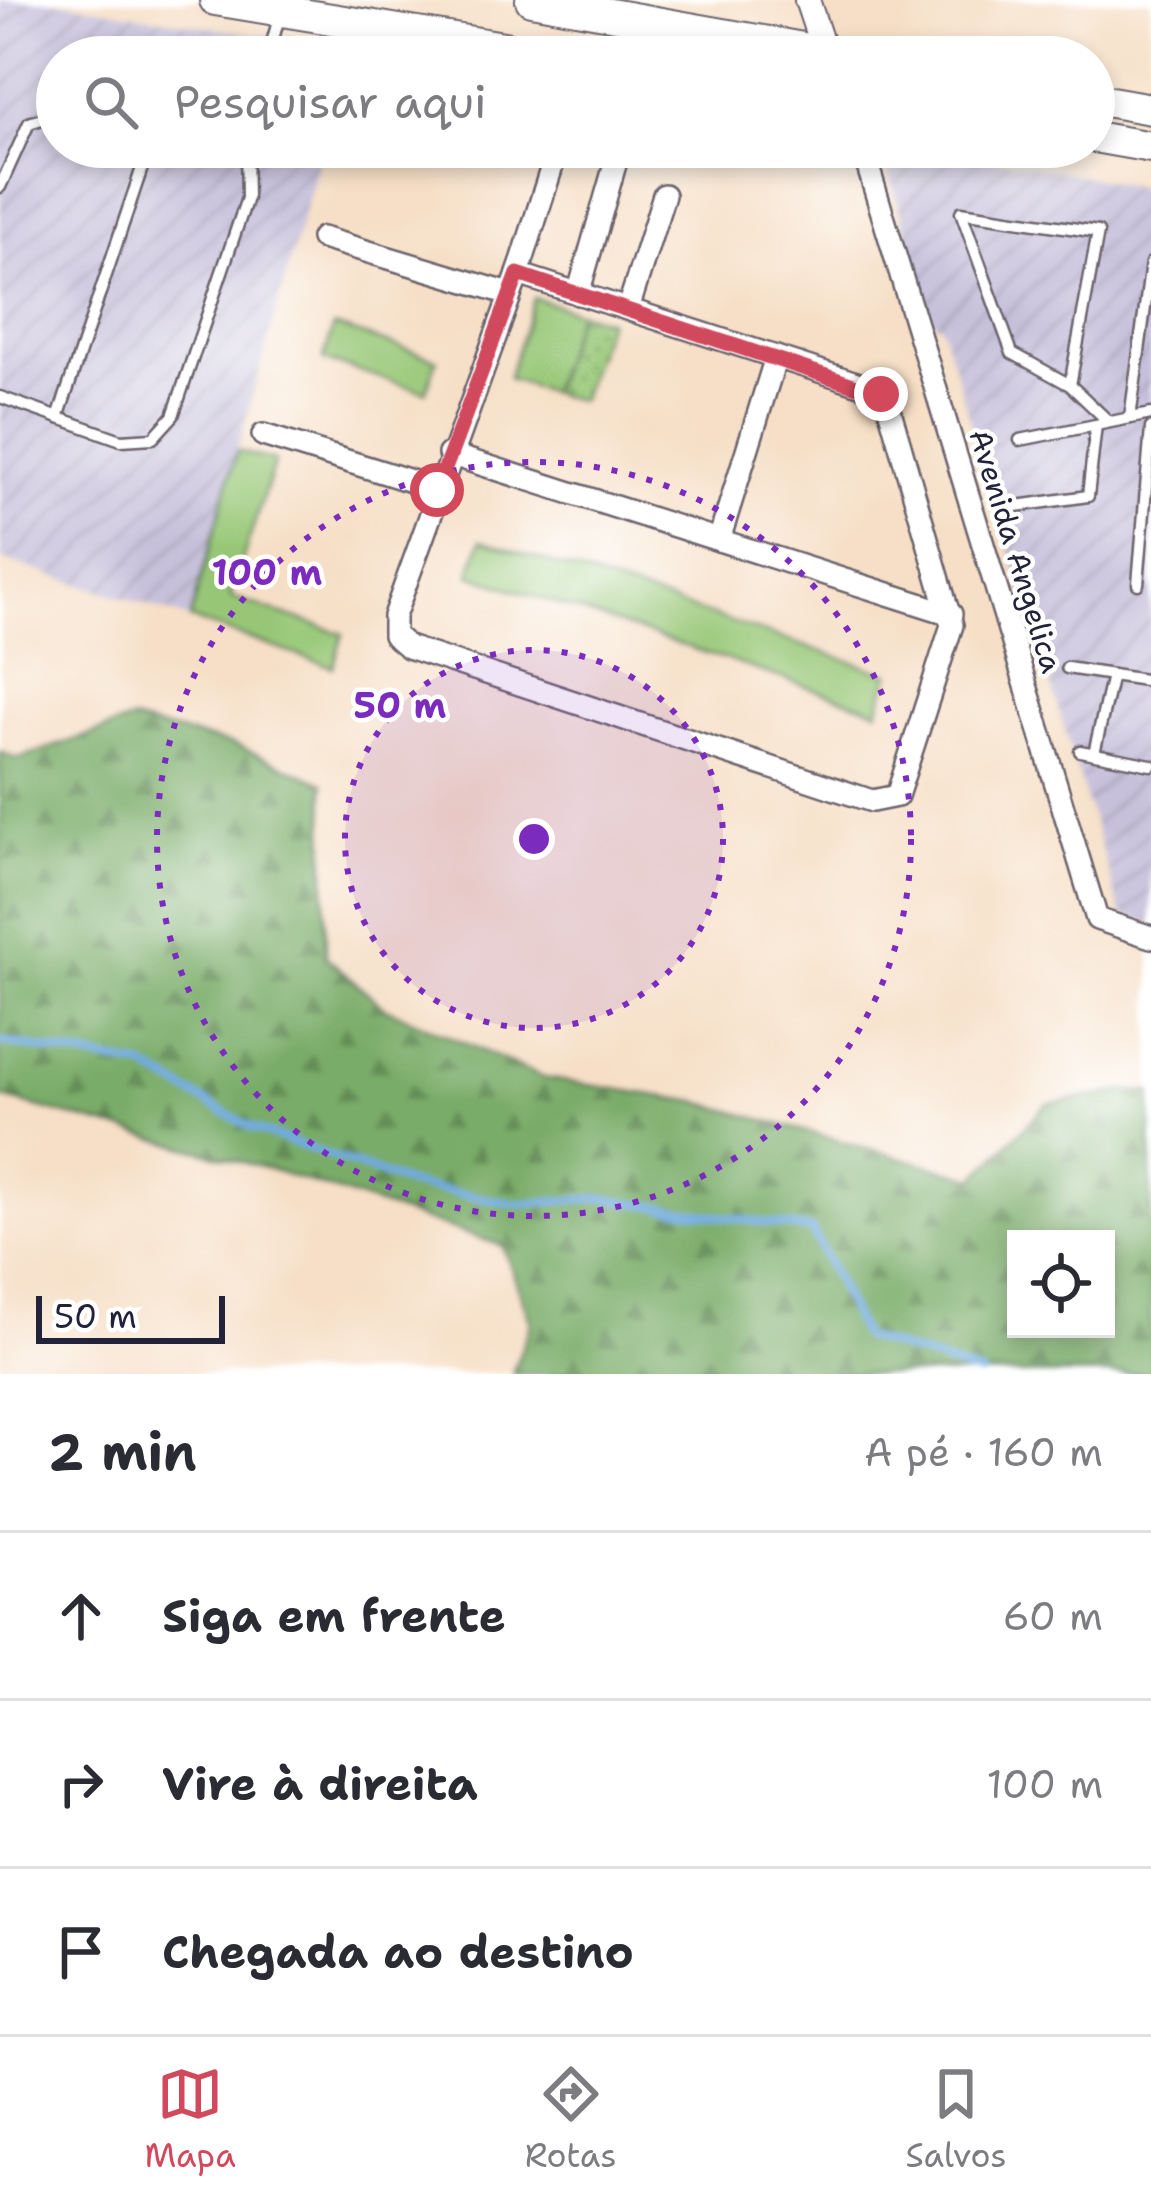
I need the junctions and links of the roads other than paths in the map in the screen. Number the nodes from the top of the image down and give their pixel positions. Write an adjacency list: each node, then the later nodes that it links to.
1 (215, 0): 4 (main road)
2 (531, 0): 7 (main road)
3 (807, 0): 8 (street)
4 (281, 11): 5 (lane); 6 (main road)
5 (274, 36)
6 (435, 36)
7 (727, 36)
8 (819, 36)
9 (1115, 103): 10 (main road)
10 (1151, 109)
11 (36, 121): 19 (lane)
12 (1115, 141): 13 (main road)
13 (1151, 147)
14 (142, 168): 30 (lane)
15 (246, 168): 30 (lane)
16 (551, 168): 23 (street)
17 (614, 168): 24 (street)
18 (868, 168): 46 (street, Avenida Angelica)
19 (0, 187)
20 (664, 194): 25 (street)
21 (322, 238): 23 (street)
22 (1151, 263): 31 (lane)
23 (514, 284): 24 (street); 36 (street)
24 (578, 293): 25 (street)
25 (628, 309): 26 (street)
26 (776, 358): 39 (street); 41 (street)
27 (1070, 385): 27 (lane); 32 (lane)
28 (0, 397): 30 (lane)
29 (1151, 414): 31 (lane)
30 (58, 418)
31 (1130, 418): 32 (lane)
32 (1102, 424): 35 (lane); 38 (lane)
33 (1151, 428): 40 (lane)
34 (263, 435): 37 (street)
35 (1020, 440)
36 (449, 454): 37 (street); 39 (street)
37 (437, 490): 41 (street)
38 (1010, 507)
39 (718, 540): 41 (street)
40 (1138, 584)
41 (951, 614)
42 (1067, 668): 43 (lane)
43 (1112, 675): 44 (lane); 45 (lane)
44 (1151, 681)
45 (1151, 765)
46 (1151, 937)

